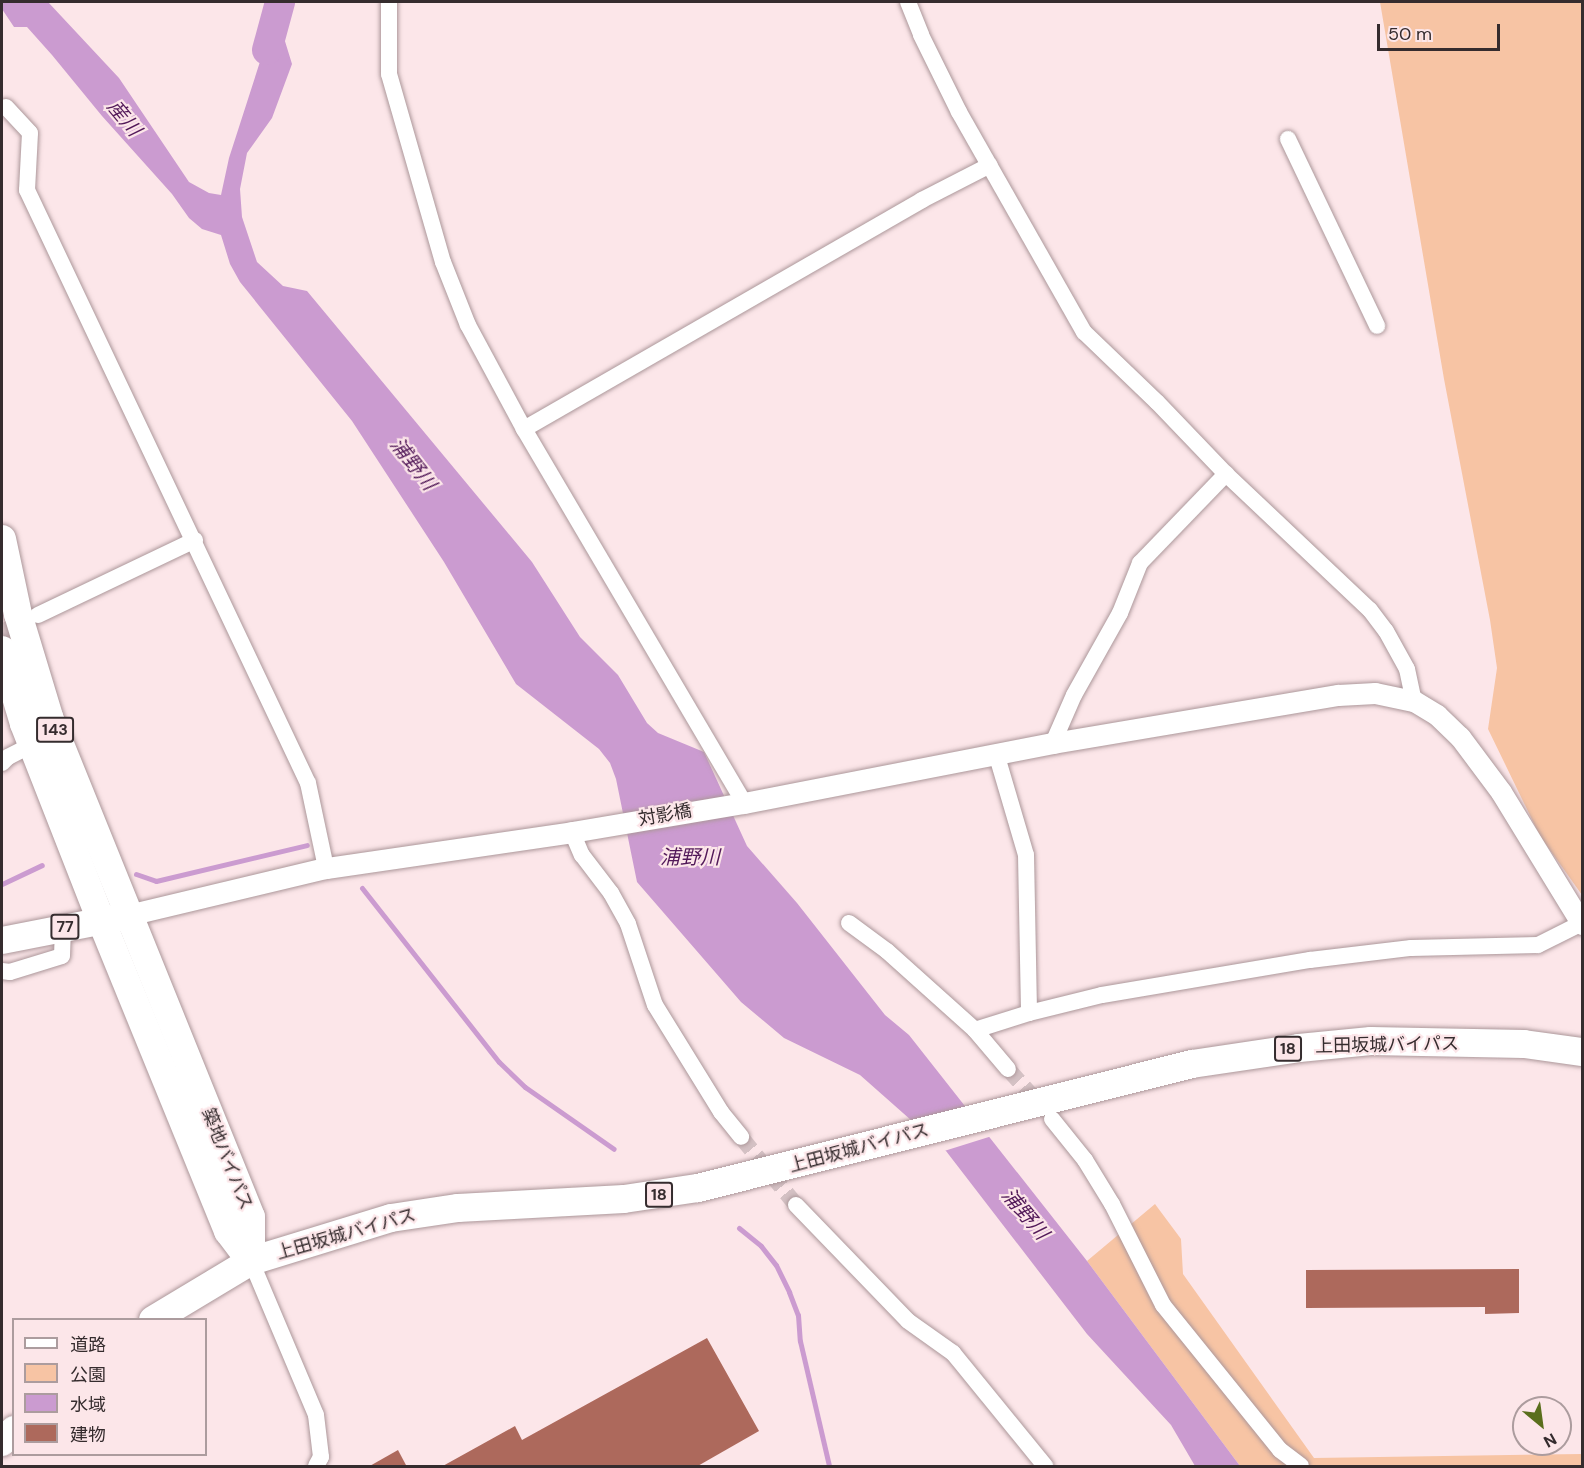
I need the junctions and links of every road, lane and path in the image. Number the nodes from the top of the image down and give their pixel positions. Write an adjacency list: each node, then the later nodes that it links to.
1 (389, 2): 7 (street)
2 (908, 2): 5 (street)
3 (6, 108): 10 (street)
4 (1288, 138): 6 (street)
5 (990, 165): 7 (street); 8 (street)
6 (1377, 326)
7 (524, 429): 18 (street)
8 (1226, 474): 13 (street); 14 (street)
9 (2, 539): 21 (highway, 築地バイパス / 143)
10 (195, 540): 11 (street); 20 (street)
11 (38, 615)
12 (2, 650): 15 (highway, 築地バイパス / 143)
13 (1414, 701): 14 (street, 対影橋); 23 (street)
14 (1053, 742): 16 (street, 対影橋)
15 (32, 745): 17 (street); 21 (highway, 築地バイパス / 143)
16 (996, 753): 18 (street, 対影橋); 27 (street)
17 (2, 763)
18 (739, 803): 19 (street, 対影橋)
19 (572, 832): 20 (street, 対影橋); 32 (street)
20 (326, 868): 21 (street, 対影橋)
21 (114, 918): 24 (main road, 77); 34 (highway, 築地バイパス / 143)
22 (849, 923): 28 (street)
23 (1582, 924): 27 (street)
24 (63, 928): 25 (main road, 77); 26 (street)
25 (2, 940)
26 (2, 971)
27 (1029, 1013): 28 (street)
28 (975, 1030): 30 (street)
29 (1582, 1052): 34 (highway, 上田坂城バイパス / 18)
30 (1008, 1069)
31 (1052, 1119): 38 (street)
32 (741, 1137)
33 (796, 1205): 37 (street)
34 (251, 1261): 35 (highway, 上田坂城バイパス / 18); 36 (street)
35 (156, 1318)
36 (316, 1467)
37 (1045, 1467)
38 (1301, 1467)

